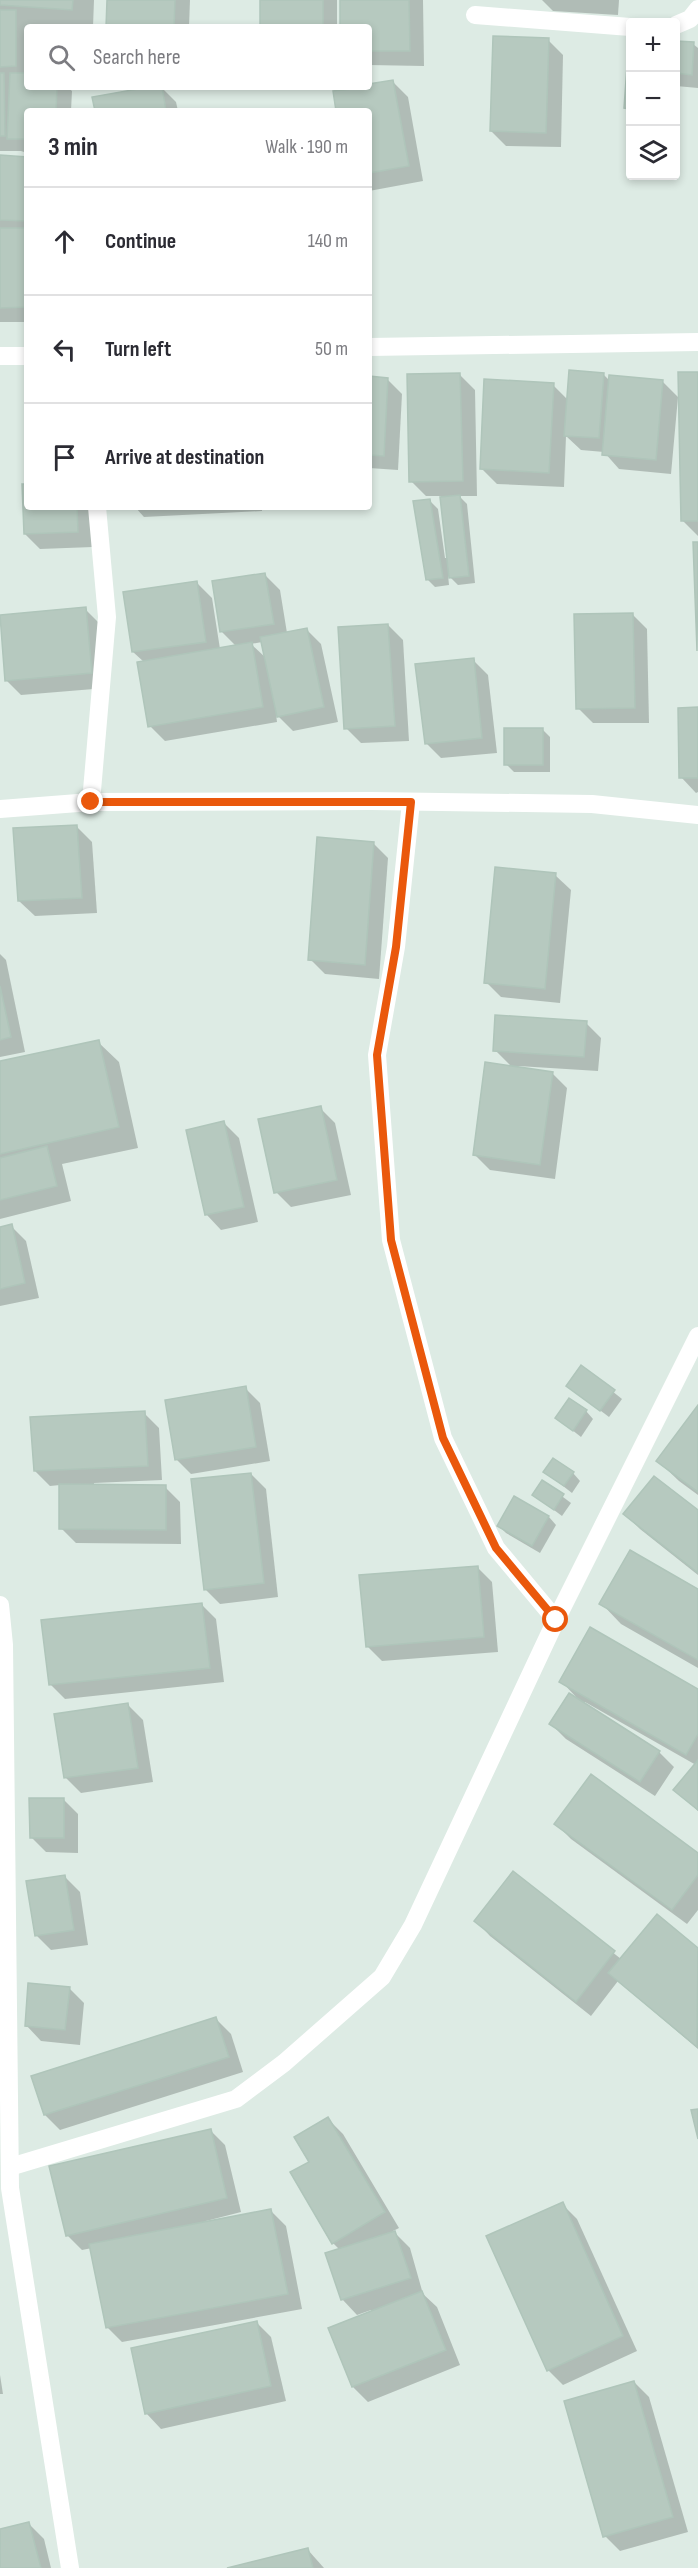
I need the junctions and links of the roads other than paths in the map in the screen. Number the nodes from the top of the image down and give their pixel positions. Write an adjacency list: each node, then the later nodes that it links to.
1 (698, 9): 3 (street)
2 (475, 15): 4 (street)
3 (680, 23)
4 (626, 27)
5 (698, 342): 6 (street)
6 (372, 347)
7 (0, 356): 8 (street)
8 (24, 356)
9 (97, 510): 10 (street)
10 (91, 802): 11 (street); 12 (street)
11 (411, 802): 13 (street); 16 (street)
12 (0, 809)
13 (698, 815)
14 (698, 1336): 16 (street)
15 (0, 1605): 17 (street)
16 (556, 1620): 17 (street)
17 (10, 2167): 18 (street)
18 (70, 2568)

